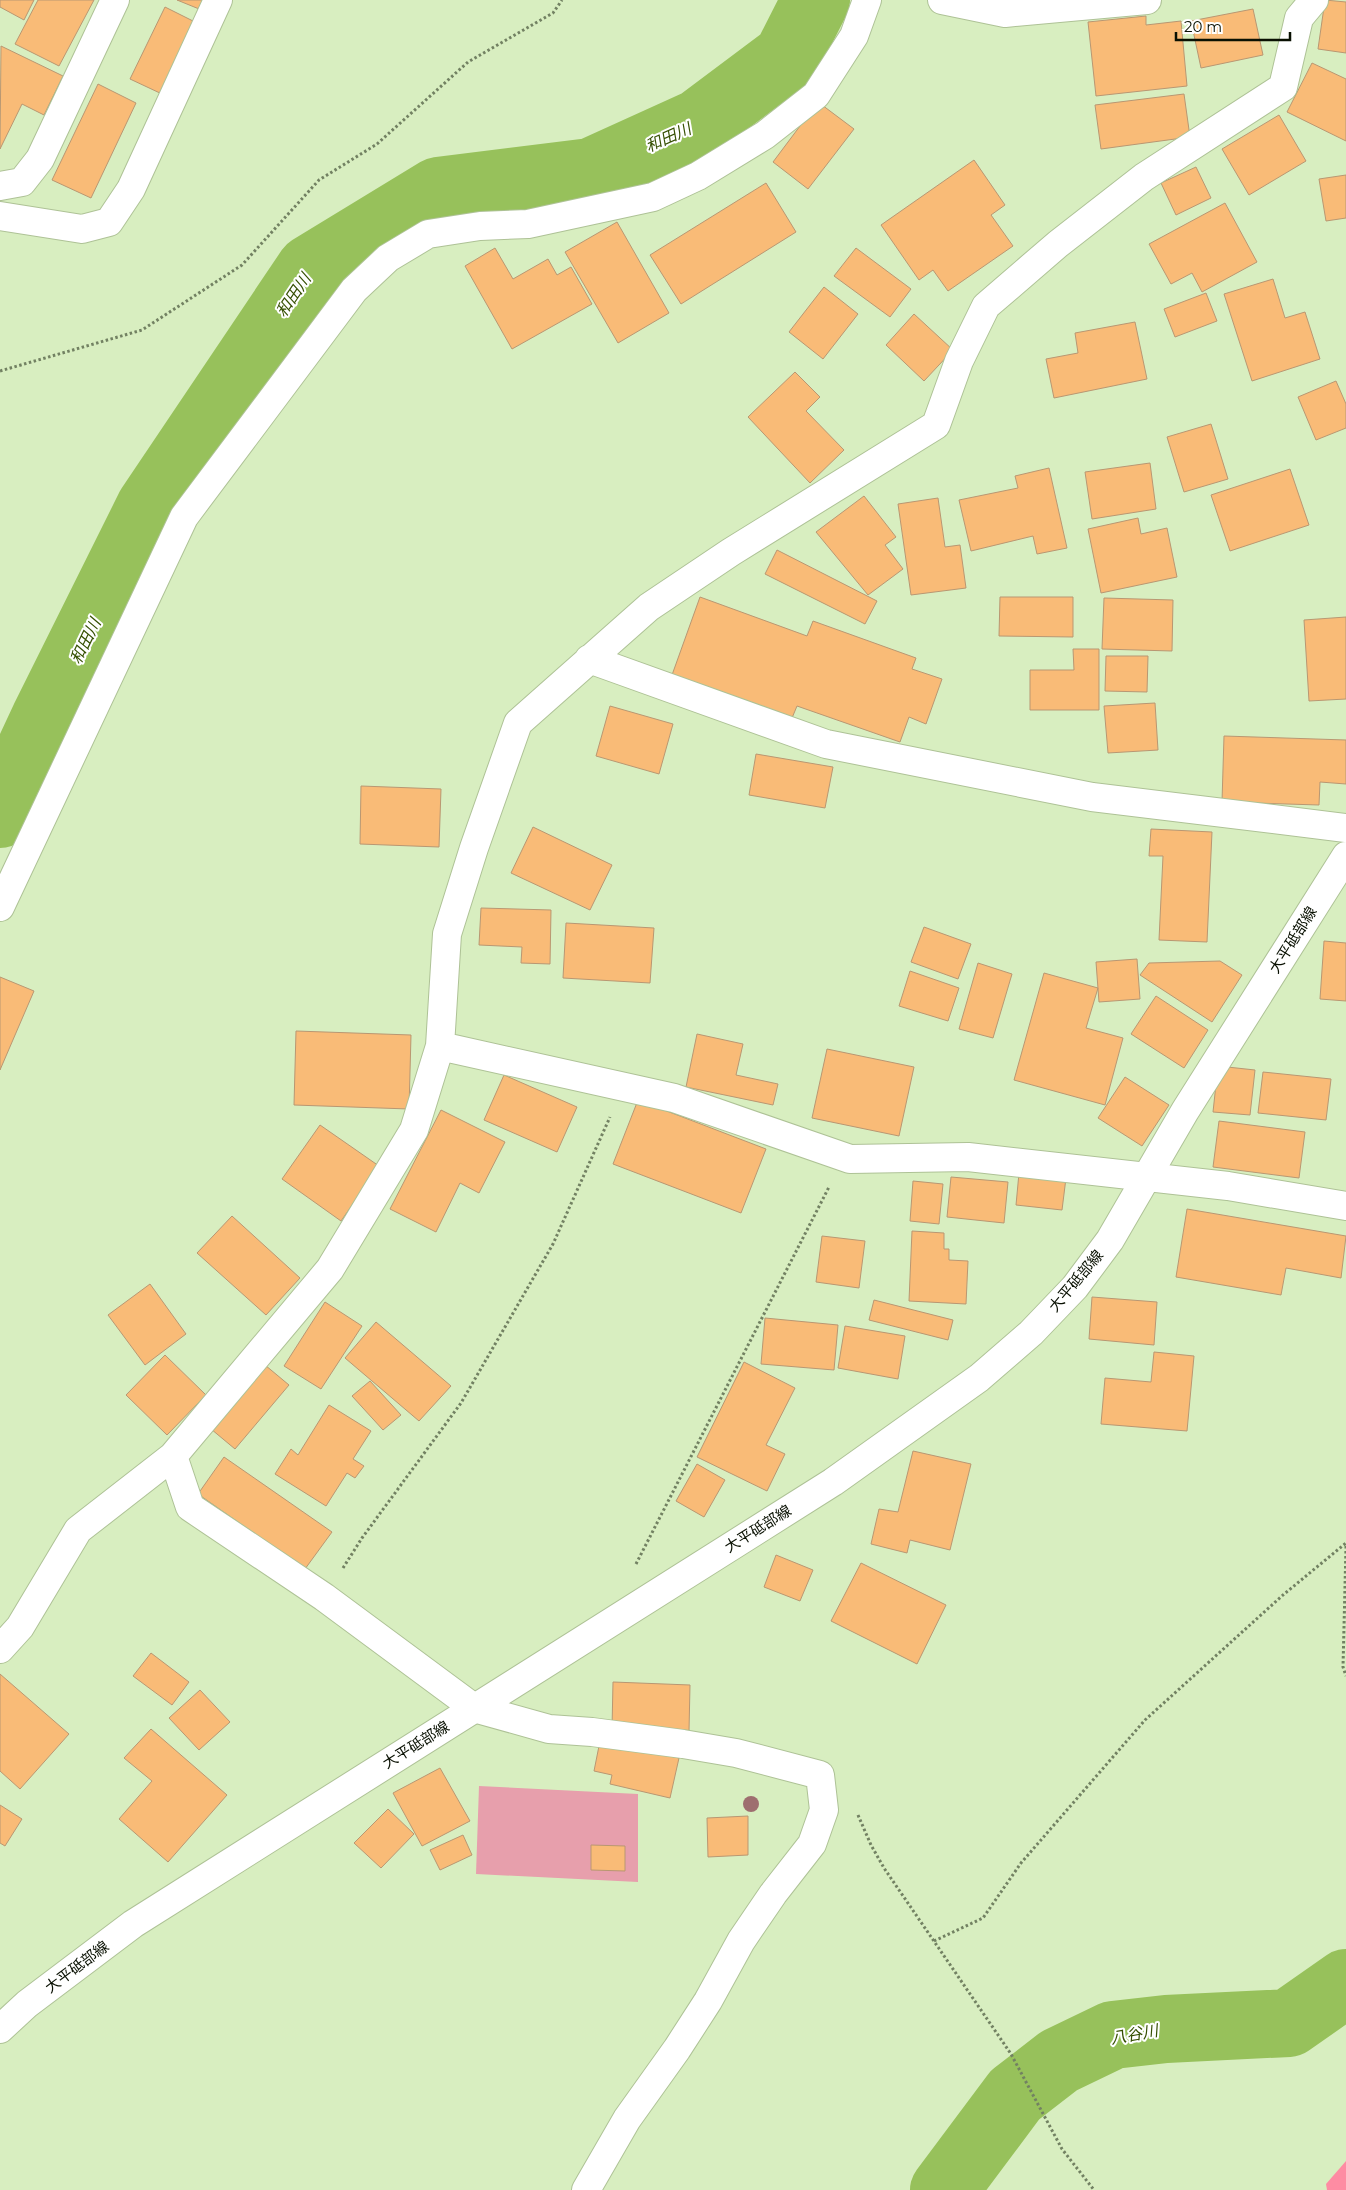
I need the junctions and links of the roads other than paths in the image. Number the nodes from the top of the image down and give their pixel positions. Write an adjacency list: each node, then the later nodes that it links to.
1 (115, 0): 7 (street)
2 (218, 0): 8 (street)
3 (867, 0): 12 (street)
4 (942, 0): 5 (street)
5 (1146, 0)
6 (1314, 0): 9 (street)
7 (0, 186)
8 (0, 216)
9 (589, 660): 10 (street); 13 (street)
10 (1346, 828)
11 (1346, 856): 14 (street, 大平砥部線)
12 (0, 907)
13 (440, 1046): 14 (street); 16 (street)
14 (1146, 1177): 15 (street); 18 (street, 大平砥部線)
15 (1346, 1206)
16 (173, 1456): 17 (street); 18 (street)
17 (0, 1649)
18 (474, 1708): 19 (street, 大平砥部線); 20 (street)
19 (0, 2029)
20 (586, 2190)

